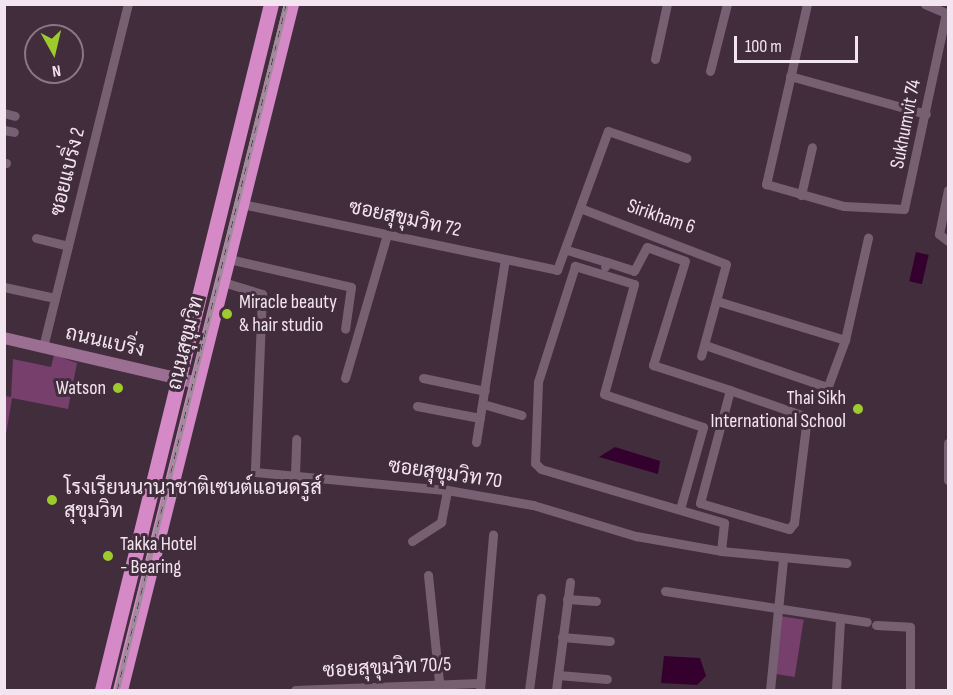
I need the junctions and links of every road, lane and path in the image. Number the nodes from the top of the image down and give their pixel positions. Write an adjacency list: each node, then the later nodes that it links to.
1 (128, 4): 24 (street, ซอยแบริ่ง 2)
2 (271, 4): 42 (highway, ถนนสุขุมวิท)
3 (291, 4): 18 (highway, ถนนสุขุมวิท)
4 (668, 4): 8 (street)
5 (727, 4): 9 (street)
6 (807, 4): 10 (street)
7 (925, 4): 12 (street, Sukhumvit 74)
8 (655, 58)
9 (711, 71)
10 (790, 76): 12 (street); 17 (street)
11 (4, 113): 13 (street)
12 (926, 114): 17 (street, Sukhumvit 74)
13 (15, 116)
14 (812, 147): 17 (street)
15 (687, 158): 19 (street)
16 (948, 190): 23 (street)
17 (801, 195)
18 (242, 204): 20 (street, ซอยสุขุมวิท 72); 26 (highway, ถนนสุขุมวิท)
19 (580, 208): 25 (street); 33 (street, Sirikham 6)
20 (387, 234): 27 (street, ซอยสุขุมวิท 72); 40 (street)
21 (36, 238): 24 (street)
22 (868, 238): 36 (street)
23 (948, 241)
24 (68, 246): 32 (street, ซอยแบริ่ง 2)
25 (567, 250): 27 (street, ซอยสุขุมวิท 72); 28 (street)
26 (229, 259): 30 (highway, ถนนสุขุมวิท); 34 (street)
27 (505, 259): 45 (street)
28 (607, 262): 29 (street); 44 (street)
29 (604, 273): 56 (street); 56 (street)
30 (223, 282): 43 (highway, ถนนสุขุมวิท); 53 (street, ซอยสุขุมวิท 70)
31 (4, 287): 32 (street)
32 (55, 298): 38 (street, ซอยแบริ่ง 2)
33 (717, 301): 36 (street); 37 (street)
34 (345, 329)
35 (4, 338): 38 (main road, ถนนแบริ่ง)
36 (844, 340): 37 (street)
37 (705, 345): 39 (street)
38 (43, 347): 42 (main road, ถนนแบริ่ง)
39 (701, 356)
40 (345, 378)
41 (423, 378): 45 (street)
42 (178, 380): 43 (main road, ถนนแบริ่ง); 76 (highway, ถนนสุขุมวิท)
43 (198, 383): 77 (highway, ถนนสุขุมวิท)
44 (730, 390): 44 (street)
45 (485, 392): 46 (street)
46 (483, 404): 48 (street); 49 (street)
47 (417, 406): 49 (street)
48 (521, 415)
49 (480, 418): 51 (street)
50 (296, 439): 53 (street)
51 (476, 442)
52 (948, 443): 54 (street)
53 (295, 475): 55 (street, ซอยสุขุมวิท 70)
54 (948, 480)
55 (447, 490): 58 (street); 59 (street, ซอยสุขุมวิท 70)
56 (680, 509): 59 (street)
57 (493, 535): 75 (street)
58 (412, 542)
59 (721, 551): 60 (street, ซอยสุขุมวิท 70)
60 (783, 559): 61 (street, ซอยสุขุมวิท 70); 68 (street)
61 (846, 563)
62 (428, 575): 74 (street)
63 (570, 582): 66 (street)
64 (665, 591): 68 (street)
65 (541, 598): 79 (street)
66 (567, 599): 67 (street); 70 (street)
67 (596, 601)
68 (779, 609): 69 (street); 81 (street)
69 (840, 621): 82 (street); 83 (street)
70 (562, 637): 71 (street); 72 (street)
71 (610, 640)
72 (558, 675): 73 (street); 80 (street)
73 (607, 678)
74 (439, 682): 75 (street, ซอยสุขุมวิท 70/5); 78 (street, ซอยสุขุมวิท 70/5)
75 (480, 687)
76 (102, 690)
77 (120, 690)
78 (295, 690)
79 (529, 690)
80 (556, 690)
81 (770, 690)
82 (836, 690)
83 (910, 690)

